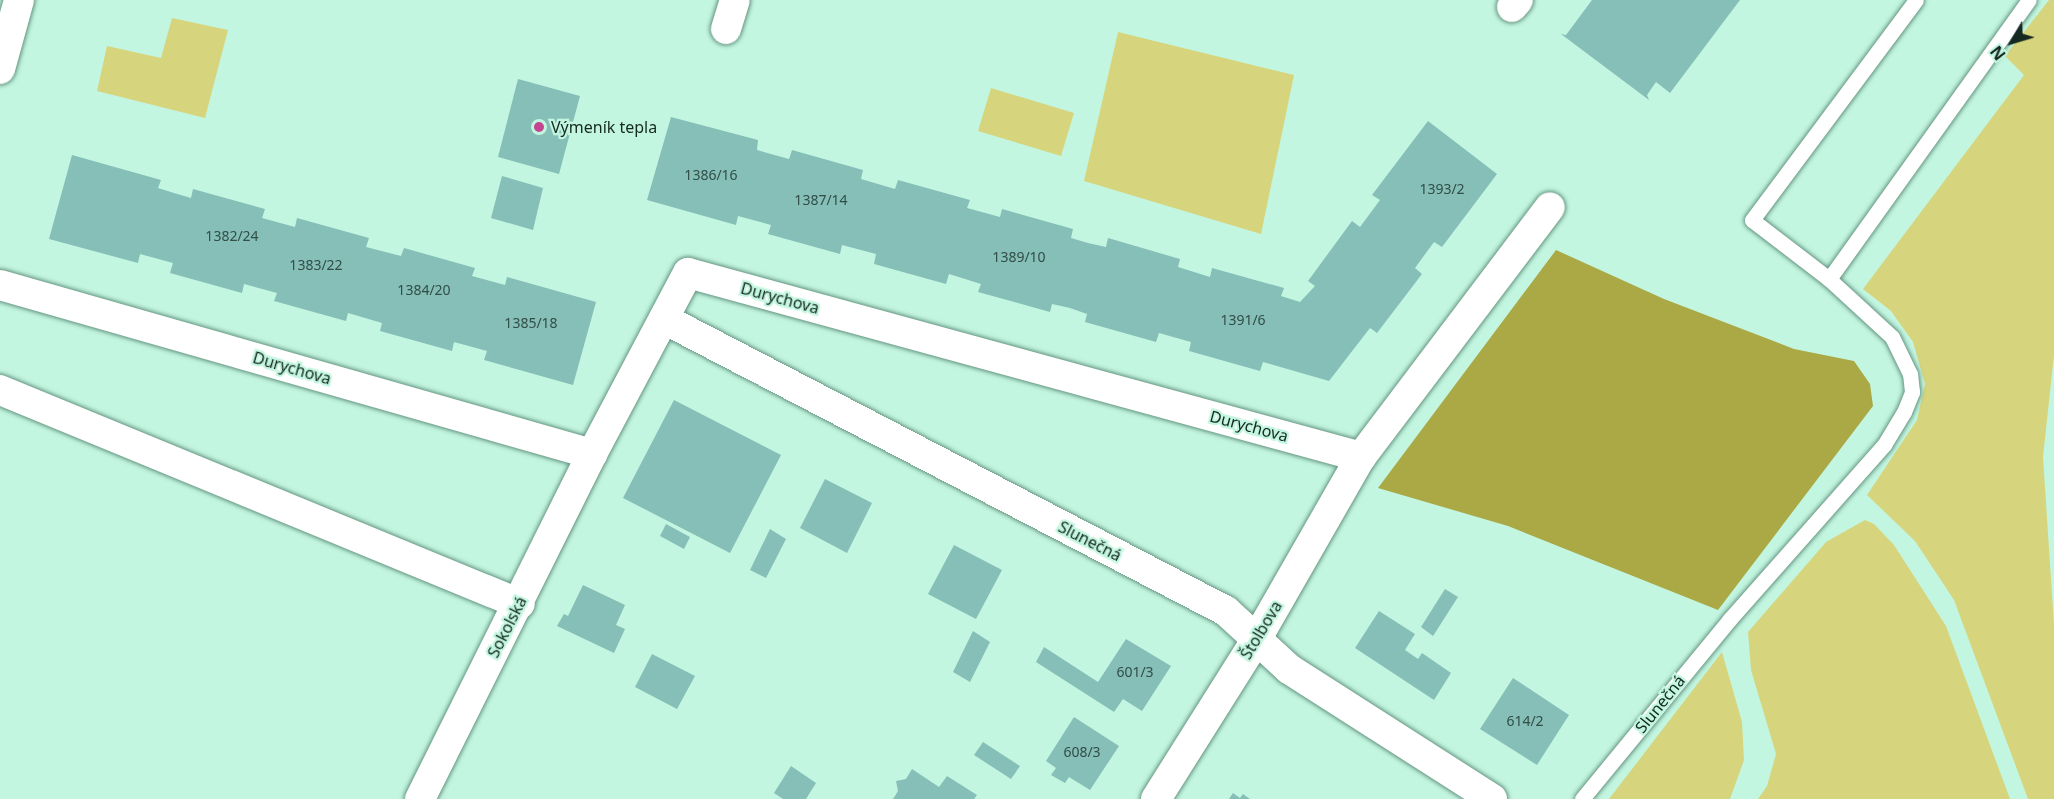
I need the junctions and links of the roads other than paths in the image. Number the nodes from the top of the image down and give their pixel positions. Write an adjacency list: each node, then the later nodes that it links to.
1 (19, 0): 6 (street)
2 (735, 0): 5 (street)
3 (1916, 0): 8 (lane, Slunečná)
4 (2029, 0): 8 (lane)
5 (726, 29)
6 (0, 69)
7 (1550, 207): 13 (street)
8 (1829, 279): 19 (lane, Slunečná)
9 (0, 285): 12 (street, Durychova)
10 (664, 319): 12 (street, Durychova); 13 (street, Durychova); 15 (street, Slunečná)
11 (0, 390): 14 (street)
12 (592, 454): 14 (street, Sokolská)
13 (1361, 457): 15 (street, Štolbova)
14 (520, 604): 16 (street, Sokolská)
15 (1256, 640): 17 (street, Štolbova); 18 (street, Slunečná)
16 (420, 799)
17 (1156, 799)
18 (1492, 799)
19 (1582, 799)

